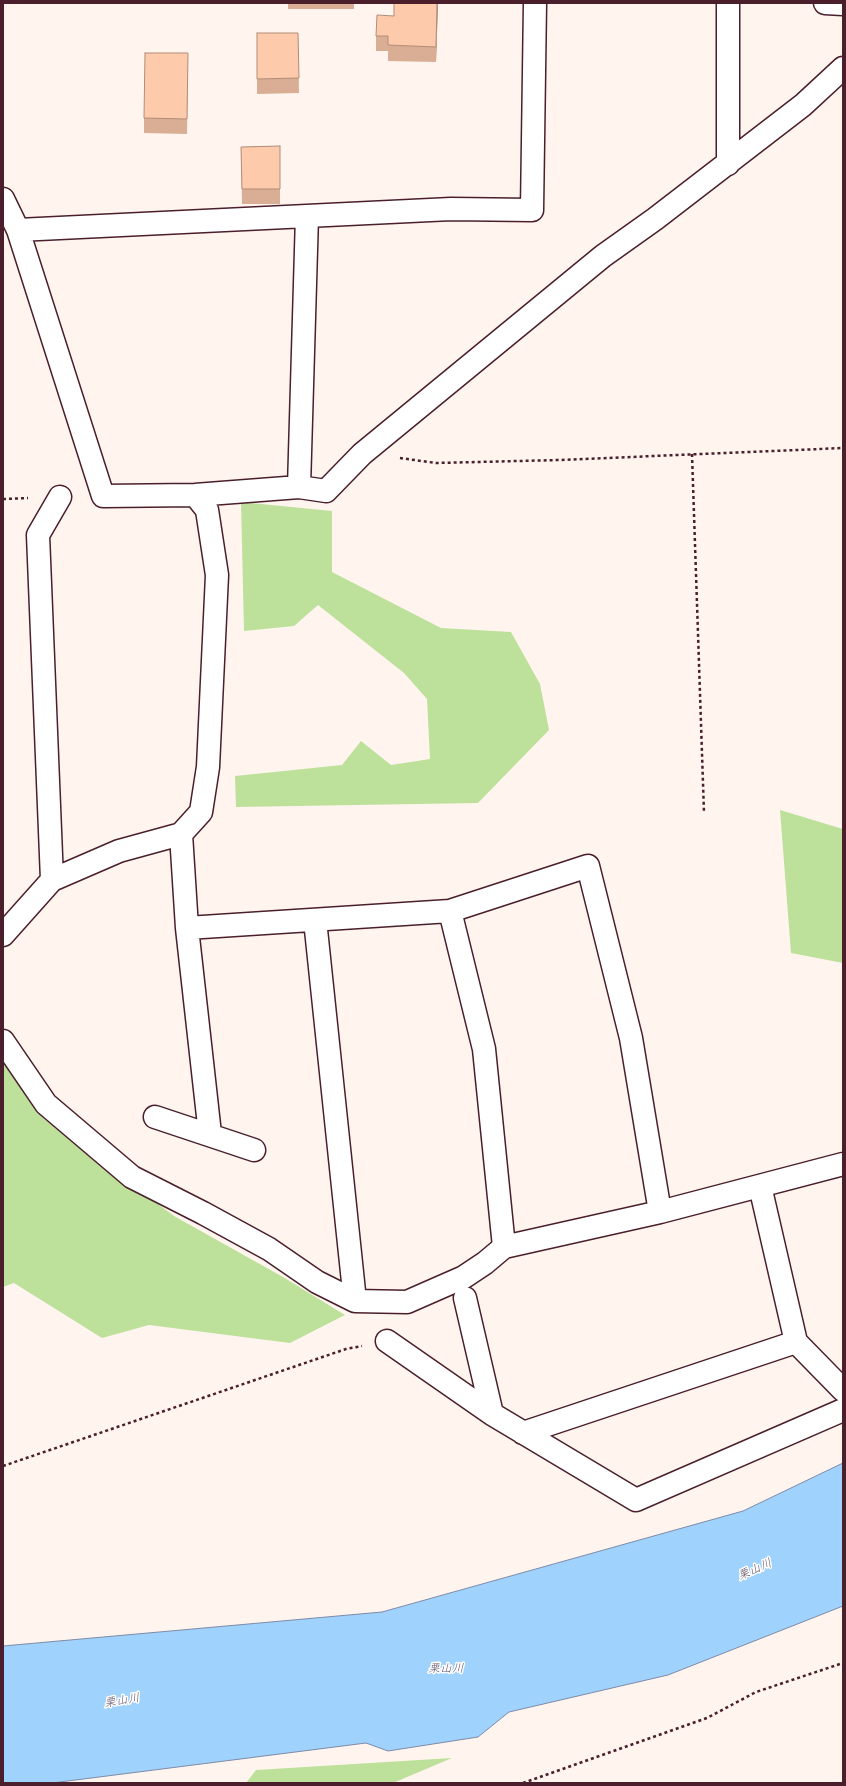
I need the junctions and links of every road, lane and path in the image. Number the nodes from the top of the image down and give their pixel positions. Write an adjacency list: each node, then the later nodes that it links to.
1 (535, 3): 8 (street)
2 (728, 3): 6 (street)
3 (825, 3): 4 (street)
4 (843, 4)
5 (843, 68): 6 (street)
6 (728, 164): 11 (street)
7 (3, 199): 9 (street)
8 (308, 216): 9 (street); 13 (street)
9 (18, 230): 14 (street)
10 (843, 448): 12 (path)
11 (362, 454): 12 (path); 13 (street)
12 (692, 454): 16 (path)
13 (298, 487): 14 (street)
14 (195, 495): 17 (street)
15 (60, 497): 18 (street)
16 (704, 813)
17 (181, 834): 18 (street); 21 (street)
18 (52, 880): 22 (street)
19 (450, 911): 20 (street); 29 (street); 30 (street)
20 (315, 920): 21 (street); 32 (street)
21 (187, 928): 25 (street)
22 (3, 935)
23 (3, 1041): 32 (street)
24 (155, 1117): 25 (street)
25 (210, 1134): 26 (street)
26 (254, 1150)
27 (843, 1164): 28 (street)
28 (760, 1186): 29 (street); 34 (street)
29 (660, 1212): 30 (street)
30 (504, 1247): 32 (street)
31 (465, 1298): 37 (street)
32 (356, 1301)
33 (387, 1341): 37 (street); 39 (path)
34 (796, 1342): 35 (street); 38 (street)
35 (843, 1390)
36 (843, 1410): 38 (street)
37 (492, 1414): 38 (street)
38 (523, 1433)
39 (3, 1466)
40 (843, 1663): 41 (path)
41 (523, 1783)

